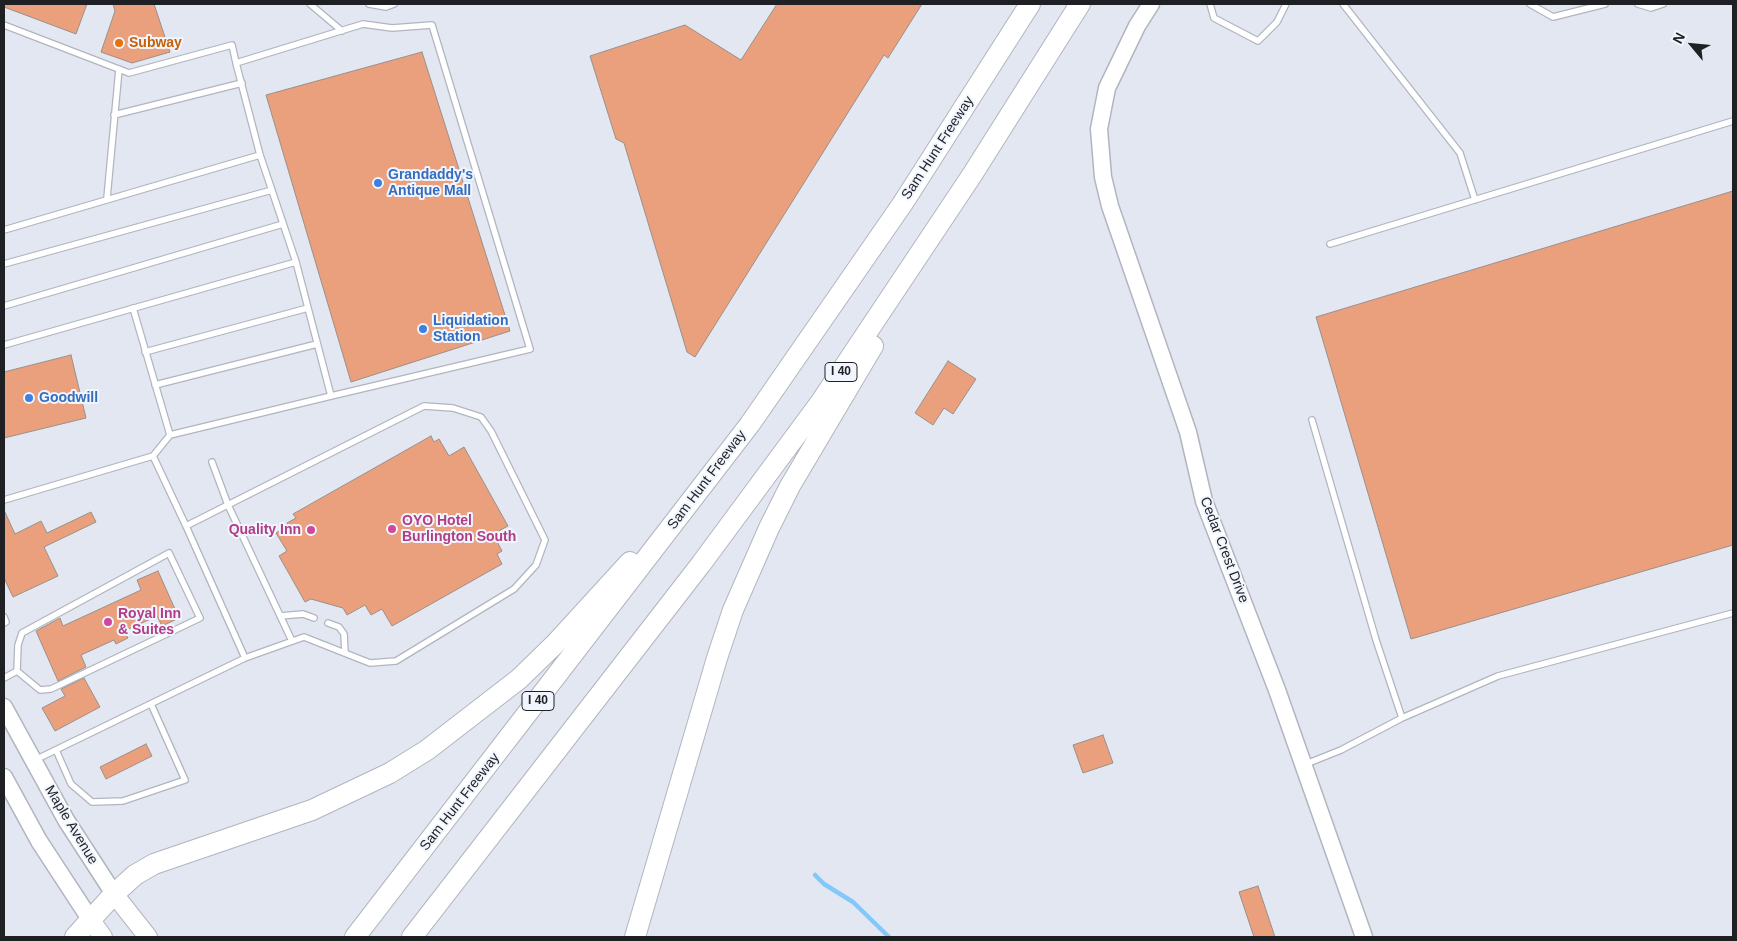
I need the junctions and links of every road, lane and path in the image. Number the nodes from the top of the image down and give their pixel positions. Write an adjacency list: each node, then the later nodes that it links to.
1 (310, 4): 15 (lane)
2 (369, 4): 3 (lane)
3 (394, 4)
4 (1030, 4): 43 (highway, Sam Hunt Freeway / I 40)
5 (1080, 4): 22 (highway, I 40)
6 (1151, 4): 63 (street, Cedar Crest Drive)
7 (1210, 4): 8 (lane)
8 (1286, 4)
9 (1343, 4): 25 (lane)
10 (1530, 4): 11 (lane)
11 (1605, 4)
12 (1638, 4): 13 (lane)
13 (1663, 4)
14 (4, 25): 17 (lane)
15 (342, 31): 16 (lane); 38 (lane)
16 (236, 63): 17 (lane); 18 (lane)
17 (119, 69): 19 (lane)
18 (242, 83): 19 (lane); 21 (lane)
19 (114, 115): 24 (lane)
20 (1733, 121): 25 (lane)
21 (260, 155): 23 (lane); 24 (lane)
22 (972, 175): 71 (highway, I 40); 72 (highway)
23 (272, 190): 26 (lane); 30 (lane)
24 (107, 198): 27 (lane)
25 (1475, 200): 28 (lane)
26 (283, 224): 29 (lane); 31 (lane)
27 (4, 230)
28 (1330, 244)
29 (296, 262): 32 (lane); 33 (lane)
30 (4, 264)
31 (4, 306)
32 (132, 308): 35 (lane); 36 (lane)
33 (308, 308): 34 (lane); 36 (lane)
34 (317, 344): 37 (lane); 38 (lane)
35 (4, 345)
36 (145, 352): 37 (lane)
37 (155, 385): 40 (lane)
38 (331, 396): 40 (lane)
39 (1312, 420): 60 (lane)
40 (170, 435): 41 (lane)
41 (153, 456): 44 (lane); 46 (lane)
42 (212, 462): 45 (lane)
43 (719, 464): 65 (highway); 70 (highway, Sam Hunt Freeway / I 40)
44 (4, 500)
45 (228, 505): 46 (lane); 48 (lane); 54 (lane)
46 (186, 526): 55 (lane)
47 (1733, 613): 60 (lane)
48 (280, 616): 50 (lane); 53 (lane)
49 (4, 617): 51 (lane)
50 (314, 618)
51 (4, 622)
52 (328, 623): 54 (lane)
53 (292, 641): 54 (lane); 55 (lane)
54 (345, 653)
55 (245, 658): 58 (lane)
56 (18, 671): 56 (lane); 57 (lane)
57 (4, 678)
58 (151, 704): 61 (lane); 61 (lane)
59 (4, 707): 62 (street, Maple Avenue)
60 (1402, 718): 63 (lane)
61 (56, 750): 62 (lane)
62 (33, 761): 65 (street, Maple Avenue)
63 (1304, 764): 73 (street, Cedar Crest Drive)
64 (4, 777): 66 (street)
65 (114, 894): 66 (highway); 69 (main road, Maple Avenue)
66 (90, 919): 67 (highway); 68 (main road)
67 (75, 937)
68 (103, 937)
69 (148, 937)
70 (355, 937)
71 (412, 937)
72 (635, 937)
73 (1364, 937)

